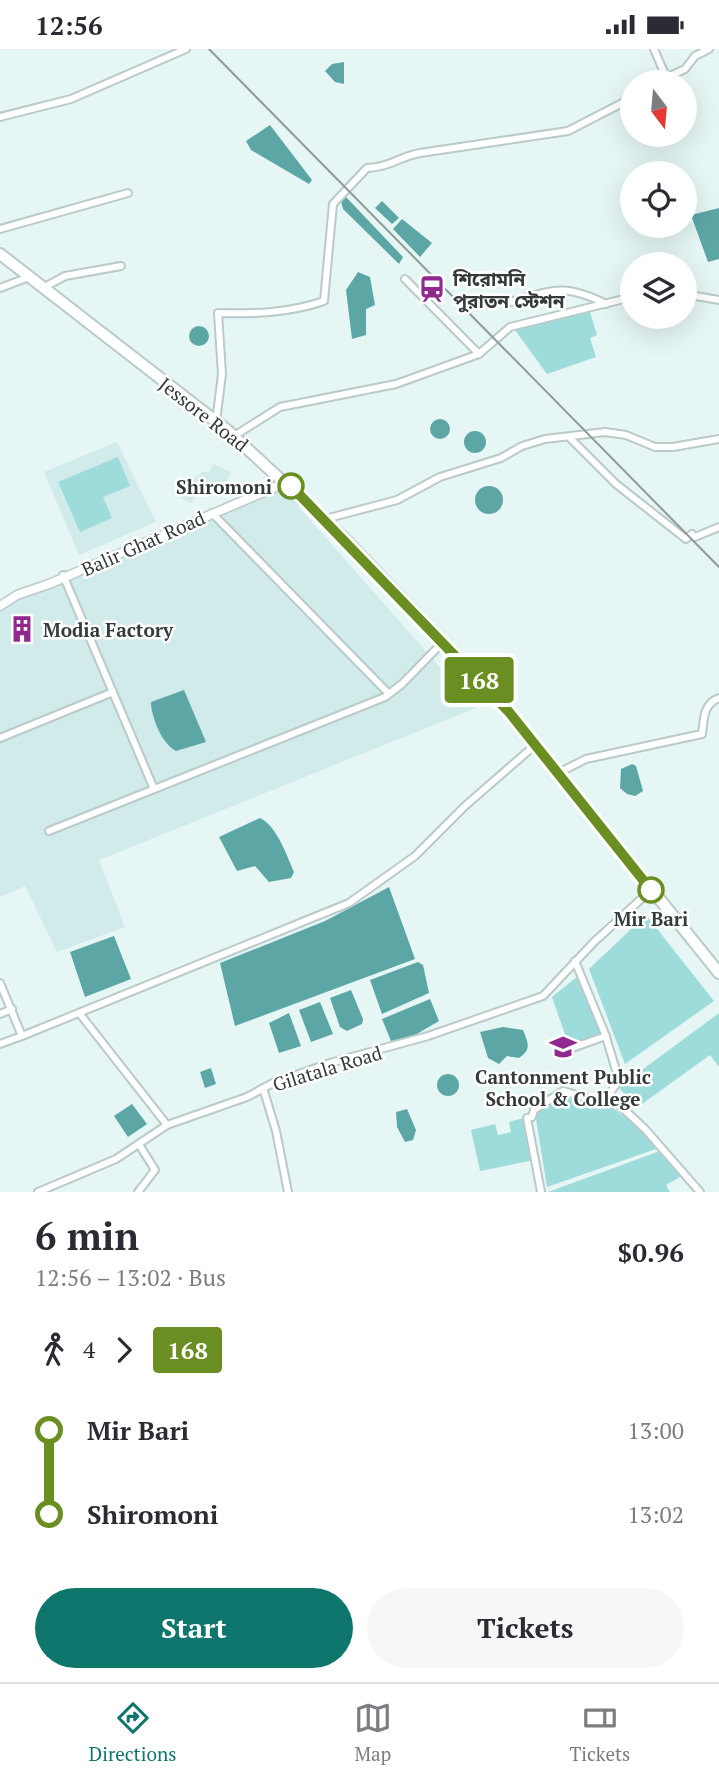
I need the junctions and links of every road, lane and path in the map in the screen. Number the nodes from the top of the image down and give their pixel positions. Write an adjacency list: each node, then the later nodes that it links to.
1 (186, 49): 7 (street)
2 (654, 49): 4 (street)
3 (709, 49): 5 (street)
4 (663, 70)
5 (682, 70)
6 (620, 104): 22 (street)
7 (0, 117)
8 (128, 193): 9 (street)
9 (0, 229)
10 (0, 254): 12 (highway, Jessore Road)
11 (121, 266): 15 (street)
12 (29, 277): 14 (street); 15 (highway, Jessore Road)
13 (405, 279): 21 (street)
14 (0, 288)
15 (43, 288): 22 (highway, Jessore Road)
16 (697, 296): 18 (street)
17 (620, 300): 20 (street)
18 (719, 300)
19 (507, 303): 20 (street)
20 (606, 304): 21 (street)
21 (479, 354): 23 (street)
22 (216, 422): 23 (highway, Jessore Road)
23 (234, 436): 26 (highway, Jessore Road)
24 (570, 438): 25 (street); 28 (street); 29 (street)
25 (719, 439)
26 (286, 482): 27 (street, Balir Ghat Road); 28 (highway, Jessore Road)
27 (211, 512): 30 (street, Balir Ghat Road); 34 (street)
28 (325, 520): 32 (highway, Jessore Road)
29 (719, 527)
30 (64, 577): 31 (street, Balir Ghat Road); 33 (street)
31 (0, 605)
32 (443, 642): 34 (street); 37 (highway, Jessore Road)
33 (113, 692): 36 (street); 39 (street)
34 (389, 694): 39 (street)
35 (719, 698): 38 (street)
36 (0, 738)
37 (534, 745): 38 (highway, Jessore Road); 47 (street)
38 (557, 774): 41 (highway, Jessore Road)
39 (154, 789): 40 (street)
40 (49, 831)
41 (651, 890): 42 (street, Gilatala Road); 43 (highway, Jessore Road)
42 (575, 961): 49 (street); 52 (street, Gilatala Road)
43 (719, 973)
44 (0, 984): 45 (street)
45 (12, 1009): 46 (street); 48 (street)
46 (0, 1014)
47 (80, 1014): 48 (street); 54 (street)
48 (22, 1036): 50 (street)
49 (606, 1036): 51 (street); 53 (street)
50 (0, 1044)
51 (572, 1048)
52 (264, 1088): 54 (street, Gilatala Road); 58 (street)
53 (606, 1099): 59 (street); 60 (street)
54 (167, 1125): 55 (street, Gilatala Road)
55 (140, 1146): 56 (street, Gilatala Road); 57 (street)
56 (38, 1192)
57 (138, 1192)
58 (288, 1192)
59 (541, 1192)
60 (700, 1192)

